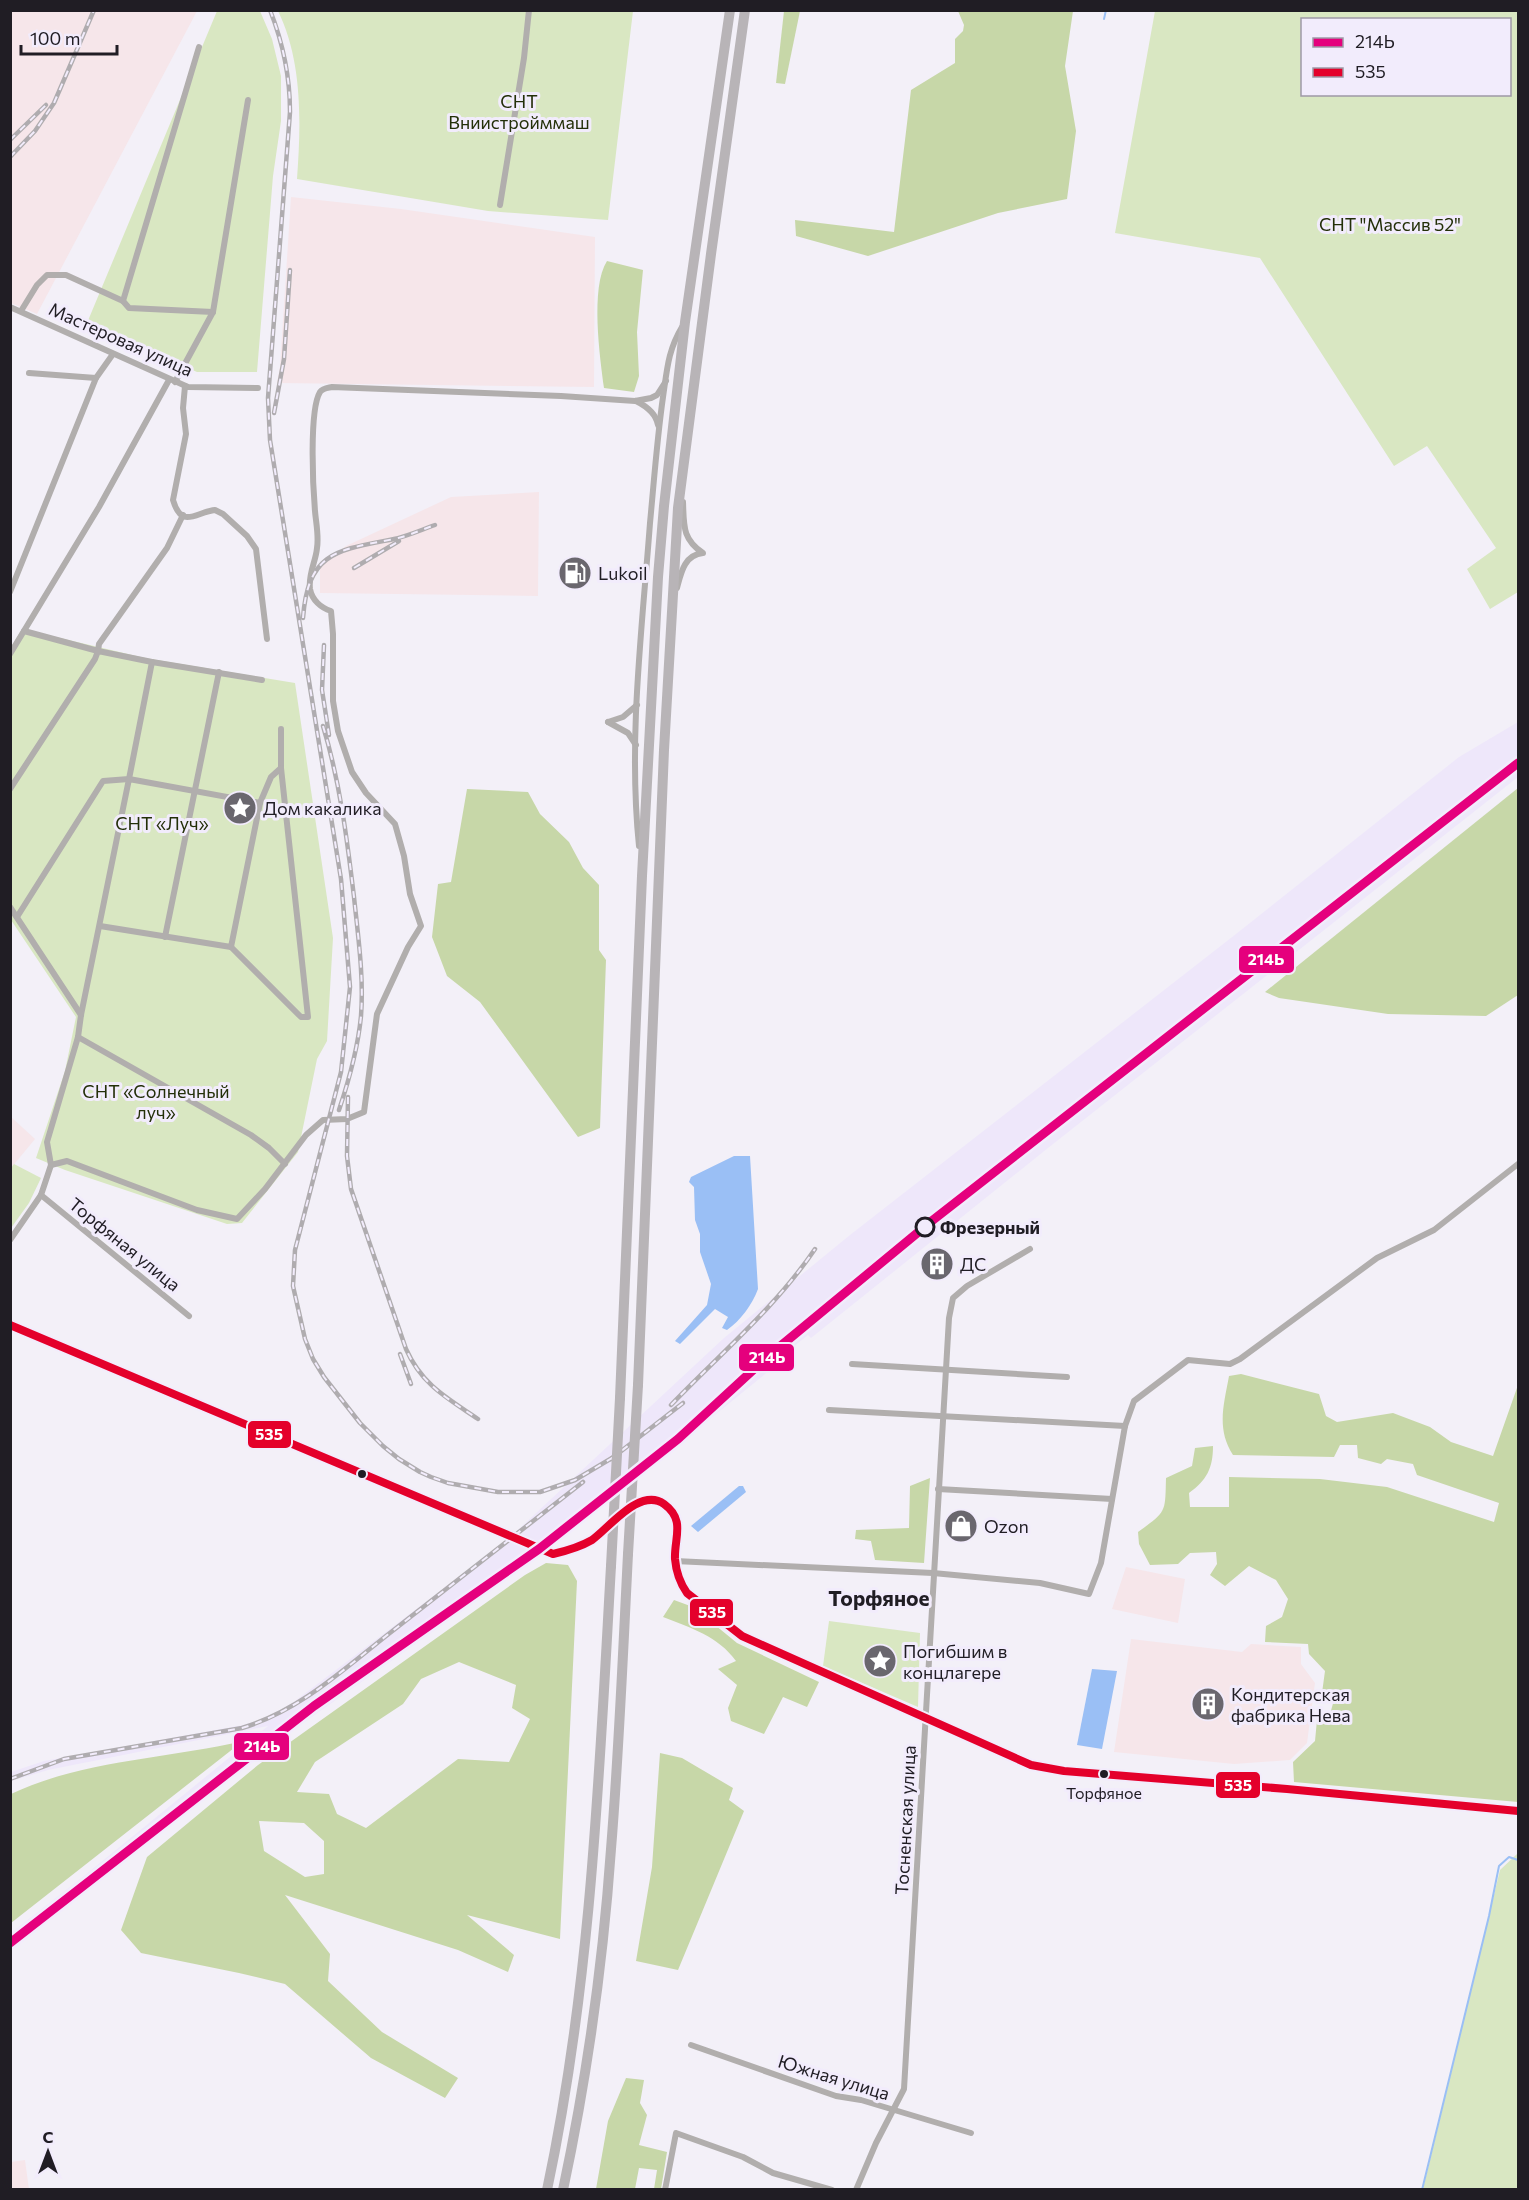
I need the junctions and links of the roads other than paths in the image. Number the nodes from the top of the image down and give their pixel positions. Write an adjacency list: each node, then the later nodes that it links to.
1 (529, 10): 6 (street)
2 (730, 10): 11 (highway)
3 (745, 10): 21 (highway)
4 (199, 46): 7 (street)
5 (248, 100): 10 (street)
6 (500, 205)
7 (123, 301): 9 (street); 10 (street)
8 (10, 307): 9 (street, Мастеровая улица)
9 (21, 311): 12 (street, Мастеровая улица)
10 (213, 312): 15 (street)
11 (685, 322): 16 (street); 40 (highway)
12 (113, 354): 14 (street); 15 (street, Мастеровая улица)
13 (29, 373): 14 (street)
14 (96, 378): 23 (street)
15 (172, 381): 17 (street, Мастеровая улица); 25 (street)
16 (666, 381): 19 (street); 20 (street)
17 (185, 386): 18 (street, Мастеровая улица); 22 (street)
18 (258, 387)
19 (635, 401): 20 (street); 48 (street)
20 (658, 429): 32 (street)
21 (682, 480): 24 (highway); 24 (street)
22 (183, 515): 26 (street); 27 (street)
23 (10, 592)
24 (671, 615): 72 (highway, bridge)
25 (24, 631): 27 (street); 28 (street)
26 (267, 639)
27 (98, 651): 29 (street); 37 (street)
28 (10, 654)
29 (152, 662): 30 (street); 36 (street)
30 (219, 672): 31 (street); 38 (street)
31 (262, 680)
32 (638, 705): 34 (street); 34 (street)
33 (281, 729): 35 (street)
34 (636, 745): 40 (street)
35 (281, 768): 39 (street); 45 (street)
36 (129, 779): 38 (street); 42 (street); 43 (street)
37 (10, 789)
38 (194, 790): 39 (street); 44 (street)
39 (260, 803): 45 (street)
40 (642, 876): 71 (highway, bridge)
41 (10, 907): 42 (street)
42 (17, 917): 46 (street)
43 (100, 926): 44 (street); 46 (street)
44 (165, 937): 45 (street)
45 (231, 948)
46 (81, 1015): 47 (street)
47 (78, 1037): 48 (street); 50 (street)
48 (285, 1164): 50 (street)
49 (1518, 1164): 61 (street)
50 (51, 1165): 51 (street)
51 (41, 1195): 52 (street); 54 (street, Торфяная улица)
52 (10, 1240)
53 (1030, 1249): 57 (street, Тосненская улица)
54 (189, 1316)
55 (10, 1325): 64 (street)
56 (852, 1364): 57 (street)
57 (946, 1370): 58 (street); 60 (street, Тосненская улица)
58 (1067, 1377)
59 (829, 1410): 60 (street)
60 (943, 1417): 61 (street); 62 (street, Тосненская улица)
61 (1125, 1426): 63 (street)
62 (938, 1489): 63 (street); 65 (street, Тосненская улица)
63 (1112, 1499): 65 (street)
64 (675, 1561): 65 (street); 66 (street)
65 (933, 1573): 66 (street, Тосненская улица)
66 (926, 1718): 67 (street); 69 (street, Тосненская улица)
67 (1518, 1811)
68 (691, 2044): 69 (street, Южная улица)
69 (893, 2110): 70 (street, Южная улица); 75 (street, Тосненская улица)
70 (971, 2133)
71 (547, 2190)
72 (563, 2190)
73 (665, 2190): 74 (street)
74 (832, 2190)
75 (856, 2190)

